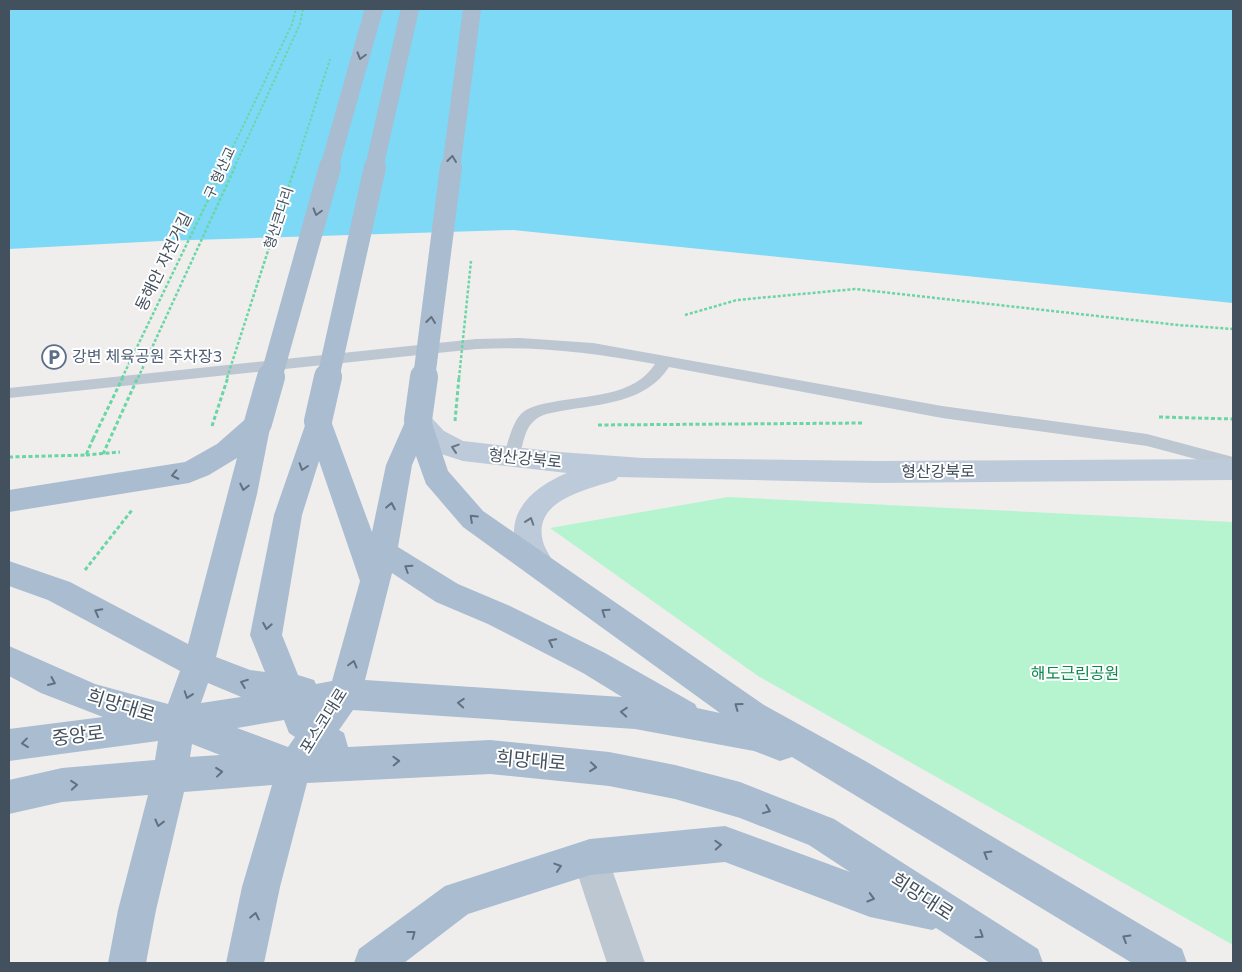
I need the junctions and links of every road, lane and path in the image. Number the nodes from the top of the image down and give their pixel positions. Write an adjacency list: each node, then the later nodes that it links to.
1 (296, 9): 18 (path, 동해안 자전거길, bridge)
2 (303, 9): 17 (path, 구 형산교, bridge)
3 (374, 9): 13 (main road, one-way to 13, bridge)
4 (410, 9): 12 (main road, bridge)
5 (472, 9): 11 (main road, one-way to 5, bridge)
6 (331, 56): 15 (path, 형산큰다리, bridge)
7 (685, 315): 8 (path)
8 (1233, 329)
9 (665, 362): 10 (lane); 19 (lane); 20 (lane)
10 (9, 393)
11 (418, 420): 19 (main road, 형산강북로, one-way to 11); 25 (main road, 포스코대로, one-way to 11); 26 (main road, one-way to 11)
12 (318, 421): 25 (main road); 32 (main road, one-way to 32)
13 (258, 423): 23 (main road, one-way to 23); 30 (main road, one-way to 30)
14 (869, 423): 16 (path)
15 (212, 426)
16 (590, 426)
17 (103, 454)
18 (9, 457)
19 (511, 458): 21 (main road, 형산강북로)
20 (1233, 463)
21 (643, 468): 22 (main road, 형산강북로); 26 (main road, 형산강북로, one-way to 21)
22 (1233, 470)
23 (9, 501)
24 (132, 509): 28 (path)
25 (379, 566): 31 (main road, 포스코대로, one-way to 25); 34 (main road, one-way to 25)
26 (540, 566): 39 (main road, one-way to 26)
27 (9, 573): 30 (main road, one-way to 27)
28 (80, 577)
29 (9, 660): 33 (main road, 희망대로, one-way to 33)
30 (198, 665): 32 (main road, one-way to 30); 33 (main road, one-way to 33)
31 (345, 694): 32 (main road, 중앙로); 34 (main road, 중앙로, one-way to 31); 35 (main road, 포스코대로)
32 (290, 696): 33 (main road, 중앙로); 35 (main road)
33 (178, 723): 36 (main road, 중앙로, one-way to 36); 38 (main road, 희망대로); 40 (main road)
34 (702, 726): 39 (main road, 중앙로)
35 (317, 734): 37 (main road); 38 (main road, 포스코대로)
36 (9, 745)
37 (355, 763): 38 (main road, 희망대로); 43 (main road, 희망대로, one-way to 43)
38 (295, 766): 40 (main road, one-way to 38); 45 (main road, 포스코대로, one-way to 38)
39 (856, 774): 49 (main road, one-way to 39)
40 (170, 777): 41 (main road, one-way to 40); 44 (main road, one-way to 44)
41 (9, 797)
42 (590, 857): 43 (main road, one-way to 43); 46 (main road, one-way to 42); 47 (street)
43 (949, 915): 48 (main road, 희망대로, one-way to 48)
44 (127, 963)
45 (245, 963)
46 (373, 963)
47 (626, 963)
48 (1024, 963)
49 (1168, 963)

